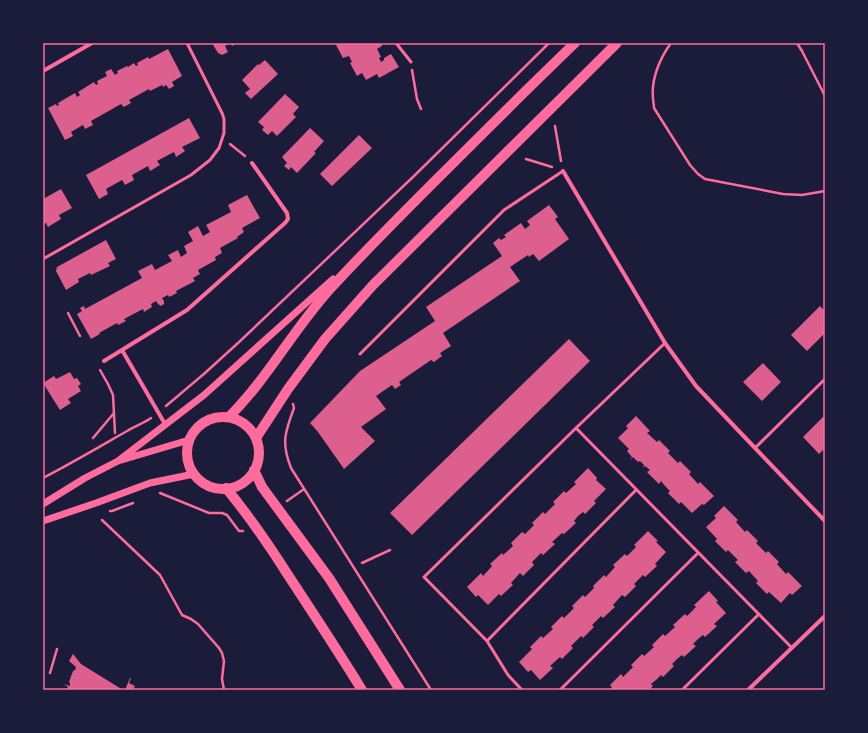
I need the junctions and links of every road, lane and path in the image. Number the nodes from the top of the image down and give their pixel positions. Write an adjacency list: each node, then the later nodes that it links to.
1 (92, 43): 10 (street)
2 (187, 43): 21 (lane)
3 (396, 43): 9 (lane)
4 (549, 43): 31 (path)
5 (575, 43): 20 (main road)
6 (617, 43): 39 (main road)
7 (671, 43): 19 (path)
8 (796, 43): 11 (path)
9 (411, 62): 12 (path)
10 (43, 71)
11 (825, 96)
12 (421, 109)
13 (555, 126): 18 (path)
14 (228, 142): 15 (path)
15 (247, 159)
16 (526, 160): 18 (path)
17 (252, 163): 25 (street)
18 (563, 171): 24 (street); 26 (lane)
19 (825, 191)
20 (368, 248): 34 (main road); 35 (street)
21 (43, 259)
22 (68, 313): 23 (path)
23 (80, 336)
24 (665, 343): 36 (lane); 41 (street)
25 (122, 350): 27 (street); 35 (street)
26 (360, 354)
27 (104, 361)
28 (99, 368): 32 (path)
29 (825, 379): 41 (lane)
30 (291, 402): 47 (path)
31 (162, 409)
32 (114, 412): 37 (path); 38 (path)
33 (154, 416): 45 (path)
34 (229, 417): 39 (main road); 40 (main road)
35 (165, 424): 42 (street)
36 (576, 428): 48 (lane); 63 (lane)
37 (115, 433)
38 (93, 438)
39 (256, 438): 43 (main road)
40 (189, 440): 42 (street); 44 (main road)
41 (755, 448): 55 (street)
42 (118, 461): 52 (street)
43 (254, 470): 46 (main road); 69 (main road)
44 (194, 474): 46 (main road); 56 (street)
45 (43, 478)
46 (226, 488): 68 (main road)
47 (304, 489): 51 (path); 70 (path)
48 (636, 490): 59 (lane); 63 (lane)
49 (153, 496): 57 (path)
50 (139, 501): 53 (path)
51 (284, 503)
52 (43, 504)
53 (107, 510)
54 (102, 520): 67 (path)
55 (825, 520)
56 (43, 521)
57 (245, 529)
58 (390, 550): 60 (path)
59 (698, 553): 61 (lane); 72 (lane)
60 (362, 564)
61 (759, 614): 64 (lane); 73 (lane)
62 (825, 616): 64 (street)
63 (487, 641): 71 (lane)
64 (792, 648): 74 (street)
65 (57, 649): 66 (path)
66 (50, 673)
67 (224, 690)
68 (362, 690)
69 (400, 690)
70 (431, 690)
71 (522, 690)
72 (560, 690)
73 (682, 690)
74 (748, 690)

